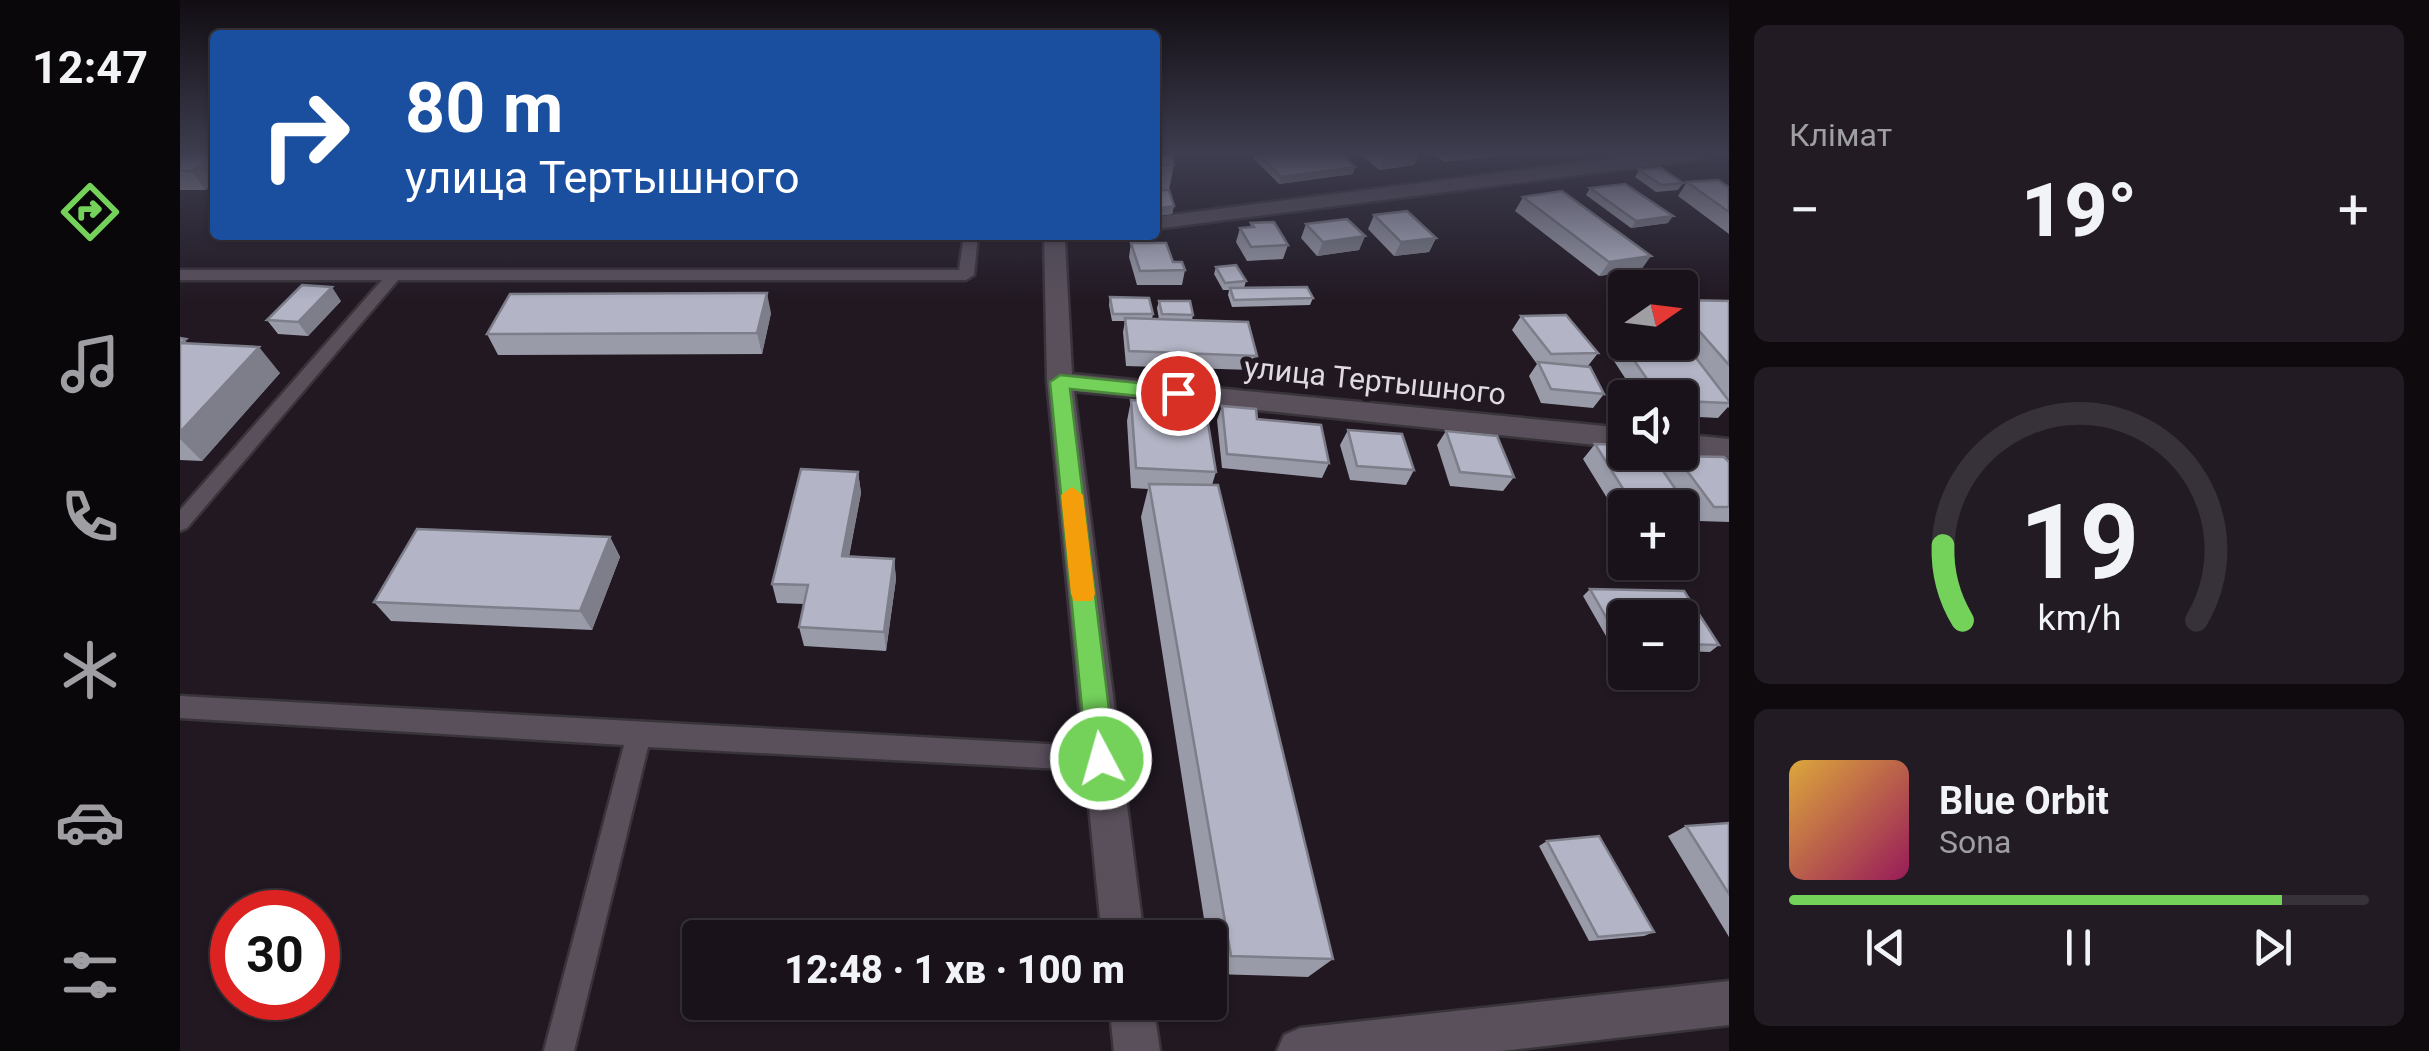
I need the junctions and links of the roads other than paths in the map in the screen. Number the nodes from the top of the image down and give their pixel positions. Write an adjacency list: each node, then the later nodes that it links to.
1 (1327, 202): 2 (street)
2 (1160, 223)
3 (970, 240): 6 (lane)
4 (1054, 240): 7 (street)
5 (180, 275): 6 (lane)
6 (393, 276): 11 (lane)
7 (1060, 382): 8 (street, улица Тертышного); 14 (street)
8 (1608, 436)
9 (1698, 446): 10 (street)
10 (1729, 449)
11 (180, 523)
12 (180, 707): 13 (lane)
13 (638, 735): 14 (lane); 18 (lane)
14 (1101, 759): 15 (street)
15 (1121, 920)
16 (1729, 1002): 20 (street)
17 (1133, 1020): 19 (street)
18 (559, 1051)
19 (1137, 1051)
20 (1300, 1051)

